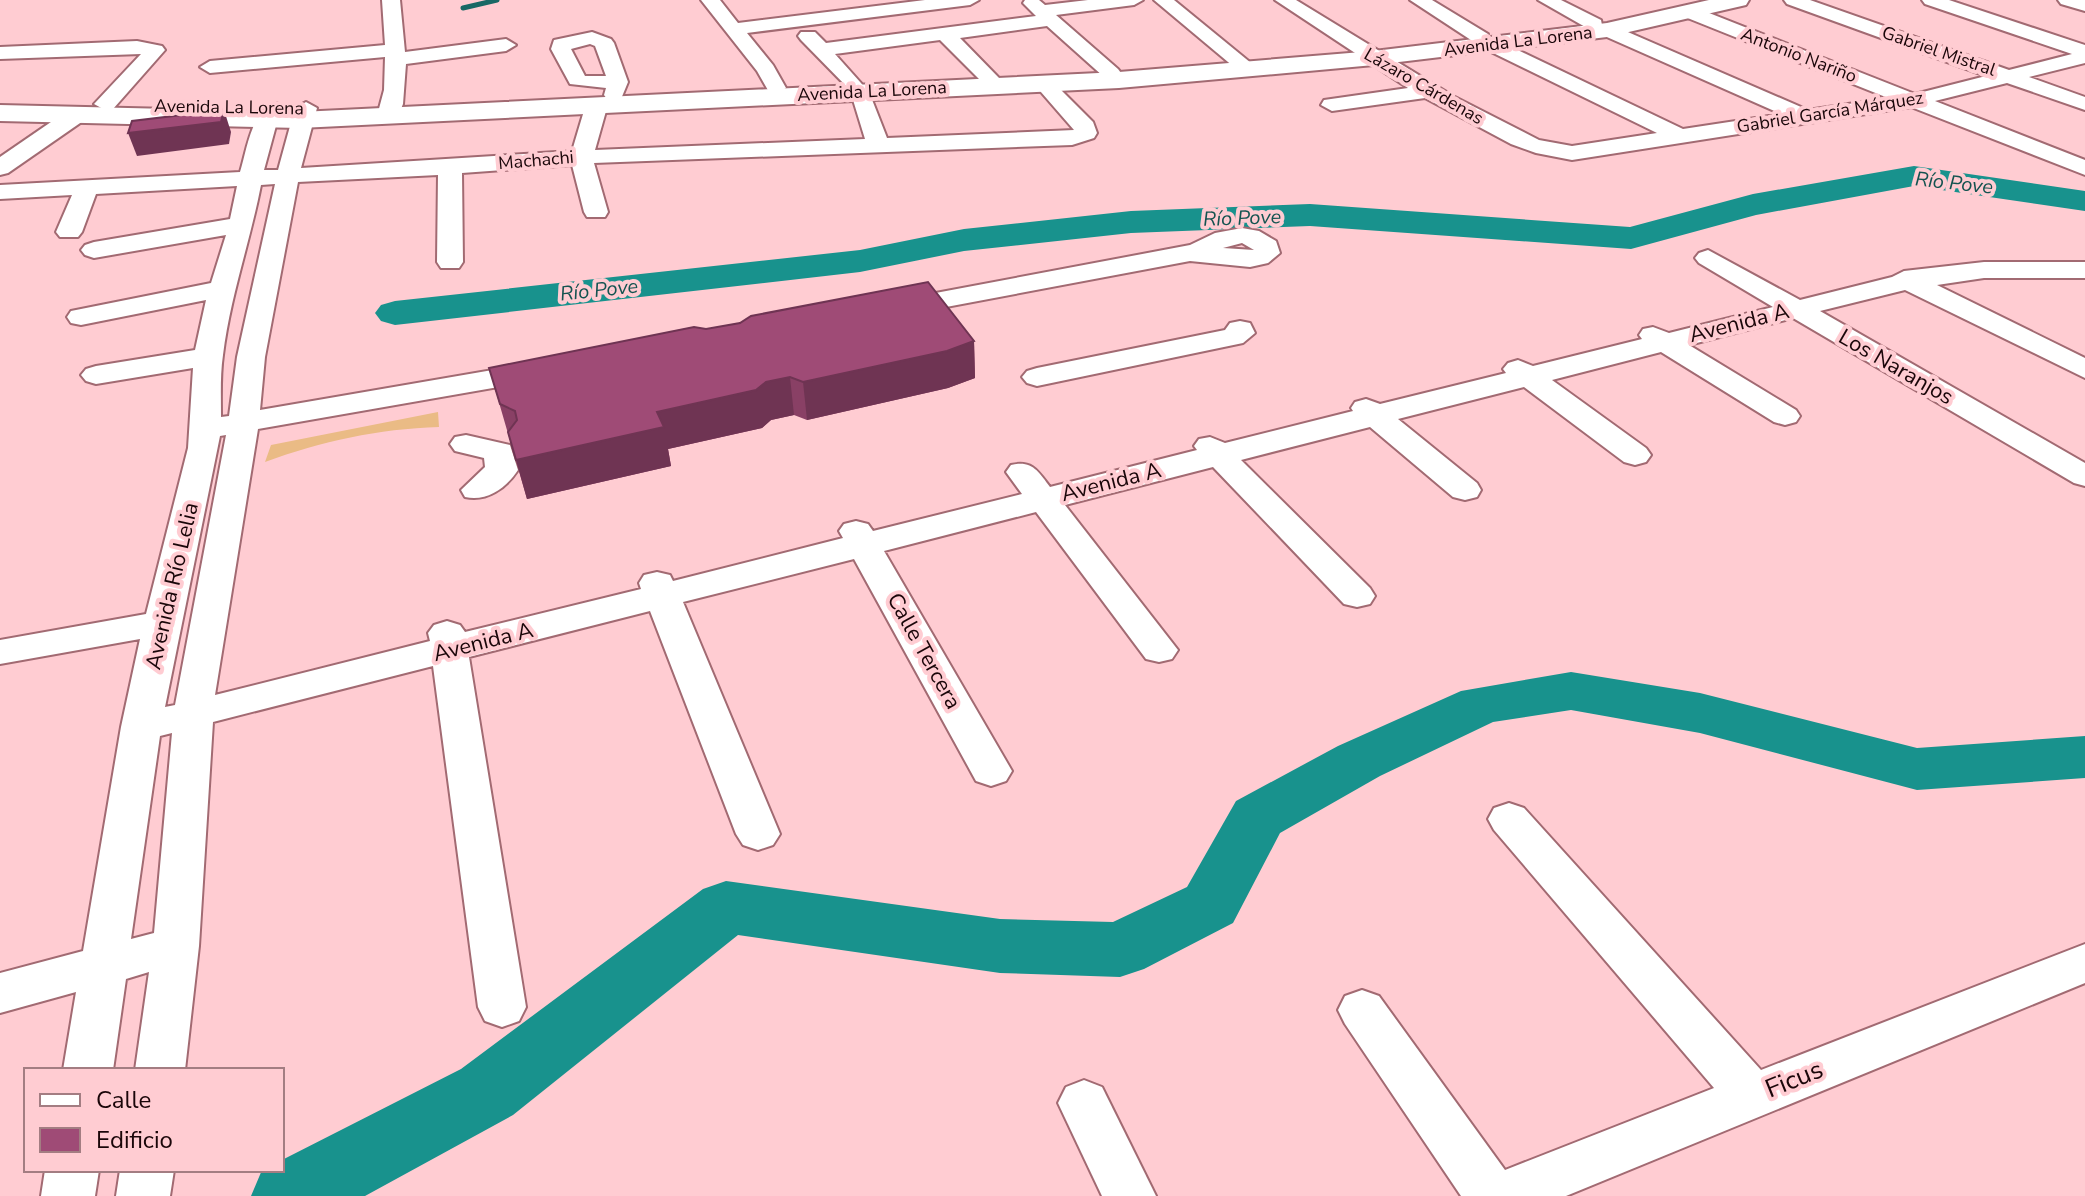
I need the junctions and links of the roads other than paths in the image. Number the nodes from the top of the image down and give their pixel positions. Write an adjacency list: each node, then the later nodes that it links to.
1 (391, 0): 25 (street)
2 (710, 0): 19 (street)
3 (777, 0): 17 (street)
4 (970, 0): 17 (street)
5 (1134, 0): 16 (street)
6 (1163, 0): 28 (street)
7 (1284, 0): 26 (street, Lázaro Cárdenas)
8 (1419, 0): 21 (street)
9 (1547, 0): 18 (street)
10 (1738, 0): 14 (main road, Avenida La Lorena)
11 (1793, 0): 31 (street, Gabriel Mistral)
12 (1931, 0): 27 (street)
13 (2067, 0): 15 (street)
14 (1696, 6): 18 (main road, Avenida La Lorena); 38 (street, Antonio Nariño)
15 (2085, 6)
16 (1040, 10): 20 (street); 30 (street)
17 (796, 21): 19 (street); 23 (street)
18 (1600, 27): 21 (main road, Avenida La Lorena); 47 (street)
19 (734, 29): 34 (street)
20 (945, 34): 23 (street); 32 (street)
21 (1487, 41): 26 (main road, Avenida La Lorena); 48 (street)
22 (506, 45): 25 (street)
23 (820, 50): 35 (street)
24 (0, 53): 40 (street)
25 (394, 54): 29 (street); 43 (street)
26 (1368, 54): 28 (main road, Avenida La Lorena); 33 (main road, Avenida La Lorena); 36 (street, Lázaro Cárdenas)
27 (2085, 54): 31 (street, Gabriel García Márquez)
28 (1241, 63): 30 (main road, Avenida La Lorena)
29 (210, 67)
30 (1111, 73): 32 (main road, Avenida La Lorena)
31 (2009, 76): 38 (street, Gabriel García Márquez); 41 (street, Gabriel Mistral)
32 (990, 79): 35 (main road, Avenida La Lorena)
33 (1044, 84): 35 (main road, Avenida La Lorena); 49 (street, Machachi)
34 (776, 88): 35 (main road, Avenida La Lorena); 37 (main road, Avenida La Lorena)
35 (856, 88): 37 (main road, Avenida La Lorena); 49 (street)
36 (1427, 91): 42 (street); 50 (street, Lázaro Cárdenas)
37 (610, 93): 43 (main road, Avenida La Lorena); 51 (street)
38 (1915, 100): 47 (street, Gabriel García Márquez); 54 (street, Antonio Nariño)
39 (0, 102): 40 (main road, Avenida La Lorena)
40 (105, 104): 45 (main road, Avenida La Lorena)
41 (2085, 104)
42 (1332, 105)
43 (390, 110): 45 (main road, Avenida La Lorena)
44 (0, 113): 46 (main road, Avenida La Lorena)
45 (287, 114): 46 (main road, Avenida La Lorena); 55 (street, Avenida Río Lelia); 56 (street, Avenida Río Lelia)
46 (75, 116): 53 (street)
47 (1807, 118): 48 (street, Gabriel García Márquez)
48 (1678, 135): 50 (street, Gabriel García Márquez)
49 (878, 143): 51 (street, Machachi)
50 (1572, 153)
51 (581, 157): 52 (street, Machachi); 59 (street)
52 (450, 167): 55 (street, Machachi); 65 (street)
53 (0, 168)
54 (2085, 168)
55 (290, 177): 56 (street, Machachi); 82 (street, Avenida Río Lelia)
56 (250, 178): 57 (street, Machachi); 60 (street, Avenida Río Lelia)
57 (86, 189): 58 (street, Machachi); 61 (street)
58 (0, 192)
59 (596, 212)
60 (241, 225): 62 (street); 68 (street, Avenida Río Lelia)
61 (69, 232)
62 (94, 250)
63 (1199, 251): 70 (street)
64 (1708, 258): 69 (street, Los Naranjos)
65 (450, 262)
66 (2078, 268): 67 (street, Avenida A)
67 (1900, 277): 69 (street, Avenida A); 76 (street)
68 (223, 289): 71 (street); 74 (street, Avenida Río Lelia)
69 (1789, 305): 73 (street, Avenida A); 87 (street, Los Naranjos)
70 (871, 313)
71 (81, 317)
72 (1240, 329): 79 (street)
73 (1659, 338): 77 (street, Avenida A); 81 (street)
74 (208, 357): 78 (street); 83 (street, Avenida Río Lelia)
75 (559, 368): 82 (street)
76 (2085, 369)
77 (1524, 373): 80 (street, Avenida A); 86 (street)
78 (96, 375)
79 (1037, 377)
80 (1372, 412): 85 (street, Avenida A); 90 (street)
81 (1785, 416)
82 (243, 432): 83 (street); 98 (street, Avenida Río Lelia)
83 (205, 439): 94 (street, Avenida Río Lelia)
84 (466, 444): 89 (street)
85 (1215, 450): 88 (street, Avenida A); 93 (street)
86 (1635, 455)
87 (2085, 476)
88 (1033, 487): 91 (street, Avenida A); 96 (street)
89 (477, 490)
90 (1465, 490)
91 (860, 538): 92 (street, Avenida A); 100 (street, Calle Tercera)
92 (660, 590): 95 (street, Avenida A); 102 (street)
93 (1357, 596)
94 (162, 623): 97 (street); 99 (street, Avenida Río Lelia)
95 (448, 642): 98 (street, Avenida A); 107 (street)
96 (1159, 650)
97 (0, 652)
98 (194, 706): 99 (street, Avenida A); 103 (street, Avenida Río Lelia)
99 (143, 718): 105 (street, Avenida Río Lelia)
100 (991, 771)
101 (1509, 819): 111 (street)
102 (758, 834)
103 (176, 946): 105 (street); 110 (street, Avenida Río Lelia)
104 (2085, 963): 111 (street, Ficus)
105 (105, 964): 106 (street); 109 (street, Avenida Río Lelia)
106 (0, 993)
107 (502, 1007)
108 (1362, 1010): 118 (street)
109 (88, 1068)
110 (160, 1068)
111 (1752, 1096): 119 (street, Ficus)
112 (1084, 1103): 117 (street)
113 (72, 1172): 115 (street)
114 (147, 1172): 116 (street)
115 (68, 1196)
116 (143, 1196)
117 (1129, 1196)
118 (1492, 1196)
119 (1503, 1196)

